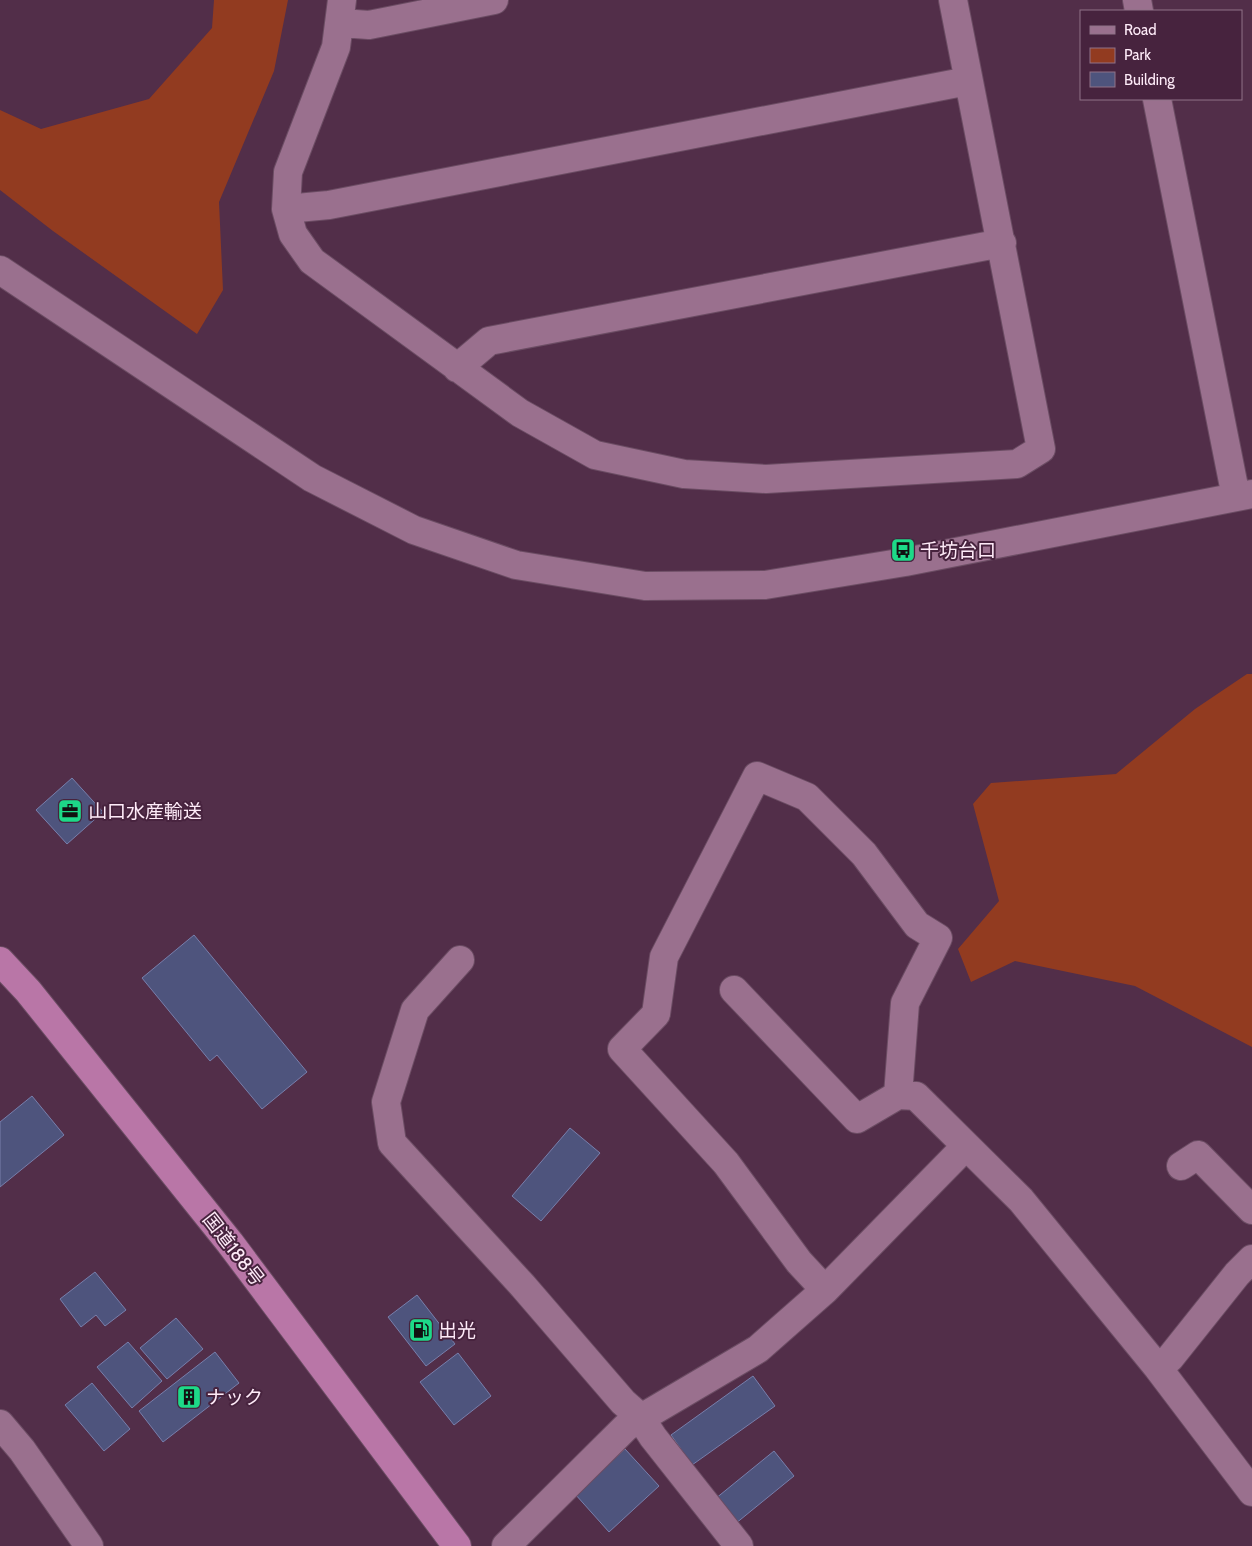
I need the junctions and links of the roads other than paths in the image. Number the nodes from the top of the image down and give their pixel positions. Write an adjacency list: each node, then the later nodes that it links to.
1 (494, 0): 3 (street)
2 (954, 0): 4 (street)
3 (341, 12): 6 (street)
4 (968, 81): 6 (street); 7 (street)
5 (1156, 100): 10 (street)
6 (286, 210): 9 (street)
7 (1002, 242): 9 (street); 9 (street)
8 (0, 270): 10 (street)
9 (457, 368)
10 (1244, 496)
11 (460, 960): 21 (street)
12 (0, 961): 25 (highway, 国道188号)
13 (734, 990): 14 (street)
14 (898, 1095): 15 (street); 19 (street)
15 (966, 1146): 19 (street); 20 (street)
16 (1181, 1166): 17 (street)
17 (1252, 1210)
18 (1252, 1260): 20 (street)
19 (825, 1290): 21 (street)
20 (1158, 1368): 23 (street)
21 (640, 1417): 26 (street); 27 (street)
22 (0, 1424): 24 (street)
23 (1252, 1492)
24 (89, 1546)
25 (457, 1546)
26 (506, 1546)
27 (740, 1546)

